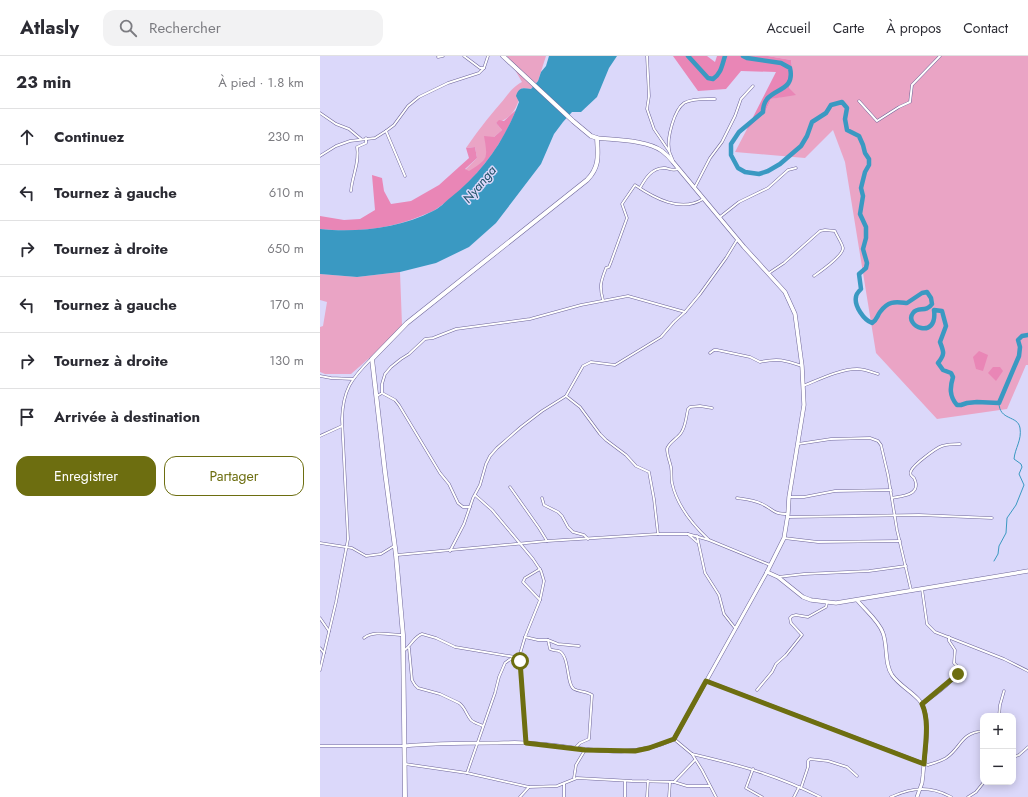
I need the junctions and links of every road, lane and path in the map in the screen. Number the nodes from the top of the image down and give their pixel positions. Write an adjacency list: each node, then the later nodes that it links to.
1 (438, 56): 2 (street)
2 (443, 56)
3 (464, 56): 8 (street)
4 (488, 56): 8 (street)
5 (503, 56): 15 (highway)
6 (647, 56): 17 (street)
7 (940, 56): 11 (street)
8 (484, 68): 13 (street)
9 (753, 86): 23 (street)
10 (715, 99): 17 (street)
11 (859, 101)
12 (320, 113): 16 (street)
13 (386, 131): 14 (street); 22 (street)
14 (366, 138): 16 (street); 25 (street)
15 (597, 138): 19 (main road); 34 (highway)
16 (361, 139): 18 (street)
17 (669, 151): 19 (street)
18 (320, 156)
19 (673, 162): 21 (main road)
20 (796, 168): 27 (street)
21 (679, 169): 23 (main road); 24 (street)
22 (404, 176)
23 (695, 187): 26 (main road)
24 (640, 188): 26 (street); 31 (street)
25 (351, 191)
26 (704, 198): 27 (main road)
27 (720, 218): 28 (main road)
28 (737, 239): 29 (main road); 32 (street)
29 (768, 274): 30 (street); 35 (main road)
30 (814, 276)
31 (602, 300): 32 (street); 40 (street)
32 (685, 312): 42 (street)
33 (710, 354): 35 (street)
34 (372, 359): 38 (street); 41 (highway)
35 (802, 366): 39 (main road)
36 (878, 374): 39 (street)
37 (320, 376): 38 (street)
38 (353, 379): 44 (street)
39 (803, 386): 46 (main road)
40 (382, 393): 41 (street); 55 (street)
41 (377, 396): 70 (highway)
42 (566, 396): 50 (street); 59 (street)
43 (712, 408): 64 (street)
44 (342, 426): 45 (street); 71 (street)
45 (320, 436)
46 (798, 444): 49 (street); 51 (main road)
47 (960, 444): 54 (street)
48 (510, 487): 66 (street)
49 (891, 490): 51 (street); 54 (street)
50 (475, 495): 55 (street); 69 (street)
51 (789, 497): 56 (main road)
52 (542, 498): 63 (street)
53 (737, 498): 56 (street)
54 (892, 498): 57 (street)
55 (470, 507): 72 (street)
56 (787, 516): 57 (street); 62 (main road)
57 (894, 516): 58 (street); 65 (street)
58 (992, 518)
59 (658, 534): 60 (street); 63 (street)
60 (688, 534): 61 (street); 68 (street)
61 (697, 536): 64 (street); 68 (street)
62 (784, 538): 65 (street); 74 (main road)
63 (588, 539): 66 (street)
64 (709, 540): 74 (street)
65 (900, 540): 75 (street)
66 (546, 541): 69 (street)
67 (320, 543): 71 (street)
68 (698, 543): 86 (street)
69 (520, 544): 72 (street); 76 (street)
70 (394, 546): 71 (street); 73 (highway)
71 (346, 547): 87 (street)
72 (450, 551): 73 (street)
73 (396, 555): 88 (highway)
74 (770, 565): 78 (main road)
75 (906, 566): 79 (street); 81 (street)
76 (540, 569): 82 (street); 82 (street)
77 (1028, 571): 80 (main road)
78 (767, 572): 79 (main road); 86 (street)
79 (778, 577): 84 (main road)
80 (922, 589): 81 (main road); 90 (street)
81 (911, 590): 83 (main road)
82 (540, 600): 89 (street)
83 (857, 600): 84 (main road); 108 (street)
84 (827, 603): 106 (street)
85 (320, 618): 87 (street)
86 (735, 628): 105 (street)
87 (329, 631): 97 (street)
88 (403, 635): 91 (street); 96 (highway)
89 (525, 637): 92 (street); 98 (street)
90 (949, 637): 104 (street); 108 (street)
91 (364, 638)
92 (548, 640): 93 (street); 118 (street)
93 (579, 646)
94 (409, 647): 96 (street); 99 (street); 110 (street)
95 (320, 648): 97 (street)
96 (403, 652): 116 (highway)
97 (324, 653): 103 (street)
98 (520, 654): 100 (street); 101 (street)
99 (508, 656): 100 (street); 102 (street)
100 (515, 657): 101 (street); 102 (street)
101 (520, 661): 114 (street)
102 (505, 663): 110 (street)
103 (320, 670)
104 (1028, 671)
105 (706, 681): 112 (street); 124 (street)
106 (757, 690)
107 (1004, 691): 109 (street)
108 (922, 704): 124 (street)
109 (1000, 713)
110 (483, 726): 113 (street)
111 (980, 731): 124 (street)
112 (674, 739): 119 (street); 120 (street)
113 (478, 743): 114 (street); 116 (street); 126 (street)
114 (526, 743): 118 (street)
115 (320, 746): 116 (street)
116 (404, 746): 123 (highway)
117 (1028, 747): 121 (street)
118 (575, 749): 119 (street)
119 (585, 750): 128 (street)
120 (692, 754): 122 (street); 125 (street)
121 (1016, 756)
122 (695, 760): 132 (street); 135 (street)
123 (404, 764): 126 (street); 139 (highway)
124 (924, 764): 138 (street)
125 (753, 770): 137 (street); 146 (street)
126 (467, 773): 136 (street)
127 (857, 776): 137 (street)
128 (574, 779): 129 (street); 133 (street)
129 (625, 781): 130 (street); 142 (street)
130 (648, 781): 131 (street); 143 (street)
131 (670, 782): 132 (street); 144 (street)
132 (674, 782): 135 (street)
133 (564, 784): 136 (street); 141 (street)
134 (982, 785): 152 (street)
135 (710, 786): 145 (street)
136 (530, 787): 140 (street)
137 (800, 788): 147 (street); 148 (street)
138 (920, 789): 149 (street); 150 (street); 151 (street)
139 (405, 797)
140 (520, 797)
141 (564, 797)
142 (625, 797)
143 (647, 797)
144 (669, 797)
145 (716, 797)
146 (762, 797)
147 (794, 797)
148 (820, 797)
149 (892, 797)
150 (917, 797)
151 (951, 797)
152 (968, 797)

